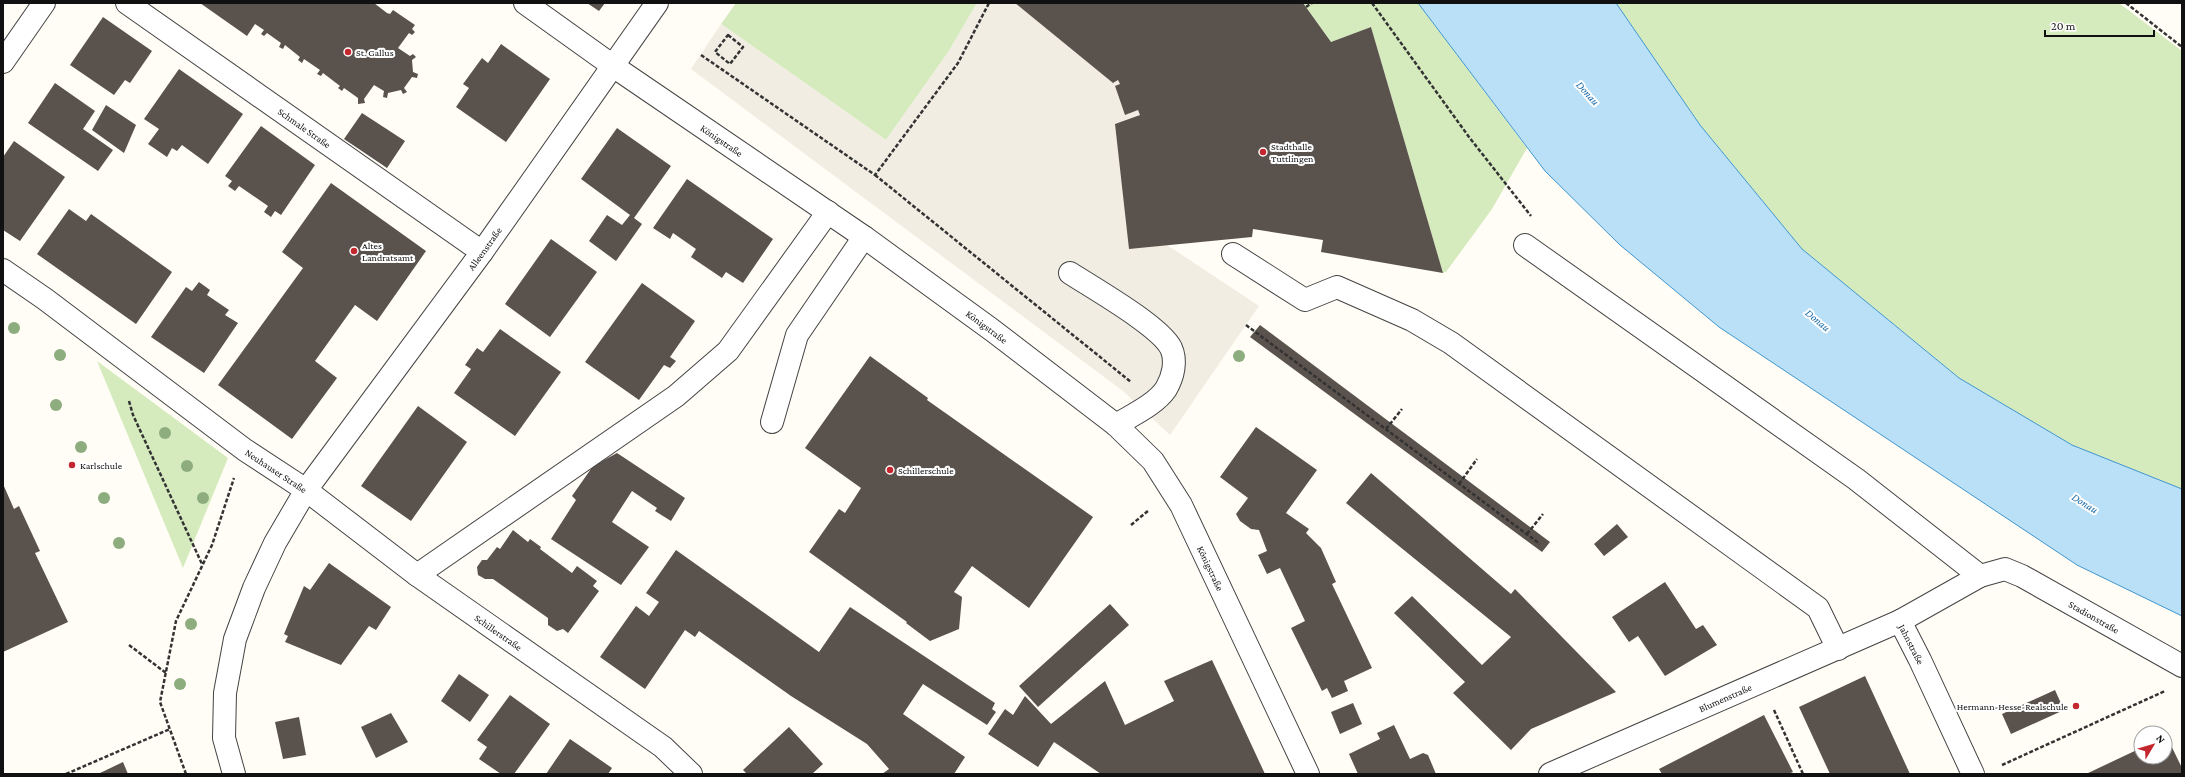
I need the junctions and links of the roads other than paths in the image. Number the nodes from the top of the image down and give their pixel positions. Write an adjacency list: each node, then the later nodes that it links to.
1 (44, 3): 5 (street)
2 (127, 3): 10 (street, Schmale Straße)
3 (525, 3): 6 (street, Königstraße)
4 (656, 3): 6 (street, Alleenstraße)
5 (3, 62)
6 (613, 66): 7 (street, Königstraße); 10 (street, Alleenstraße)
7 (828, 212): 8 (street, Königstraße); 18 (street)
8 (864, 237): 14 (street); 15 (street, Königstraße)
9 (1525, 245): 19 (street)
10 (482, 252): 16 (street, Alleenstraße)
11 (1233, 254): 21 (street)
12 (3, 270): 16 (street, Neuhauser Straße)
13 (1070, 273): 15 (street)
14 (772, 422)
15 (1116, 425): 25 (street, Königstraße)
16 (306, 490): 18 (street, Schillerstraße); 23 (street, Neuhauser Straße)
17 (2005, 569): 19 (street, Jahnstraße); 22 (street, Stadionstraße)
18 (417, 575): 24 (street, Schillerstraße)
19 (1980, 576): 20 (street, Jahnstraße)
20 (1900, 622): 21 (street, Blumenstraße); 27 (street, Jahnstraße)
21 (1838, 649): 26 (street, Blumenstraße)
22 (2182, 666)
23 (234, 774)
24 (691, 774)
25 (1308, 774)
26 (1550, 774)
27 (1973, 774)

